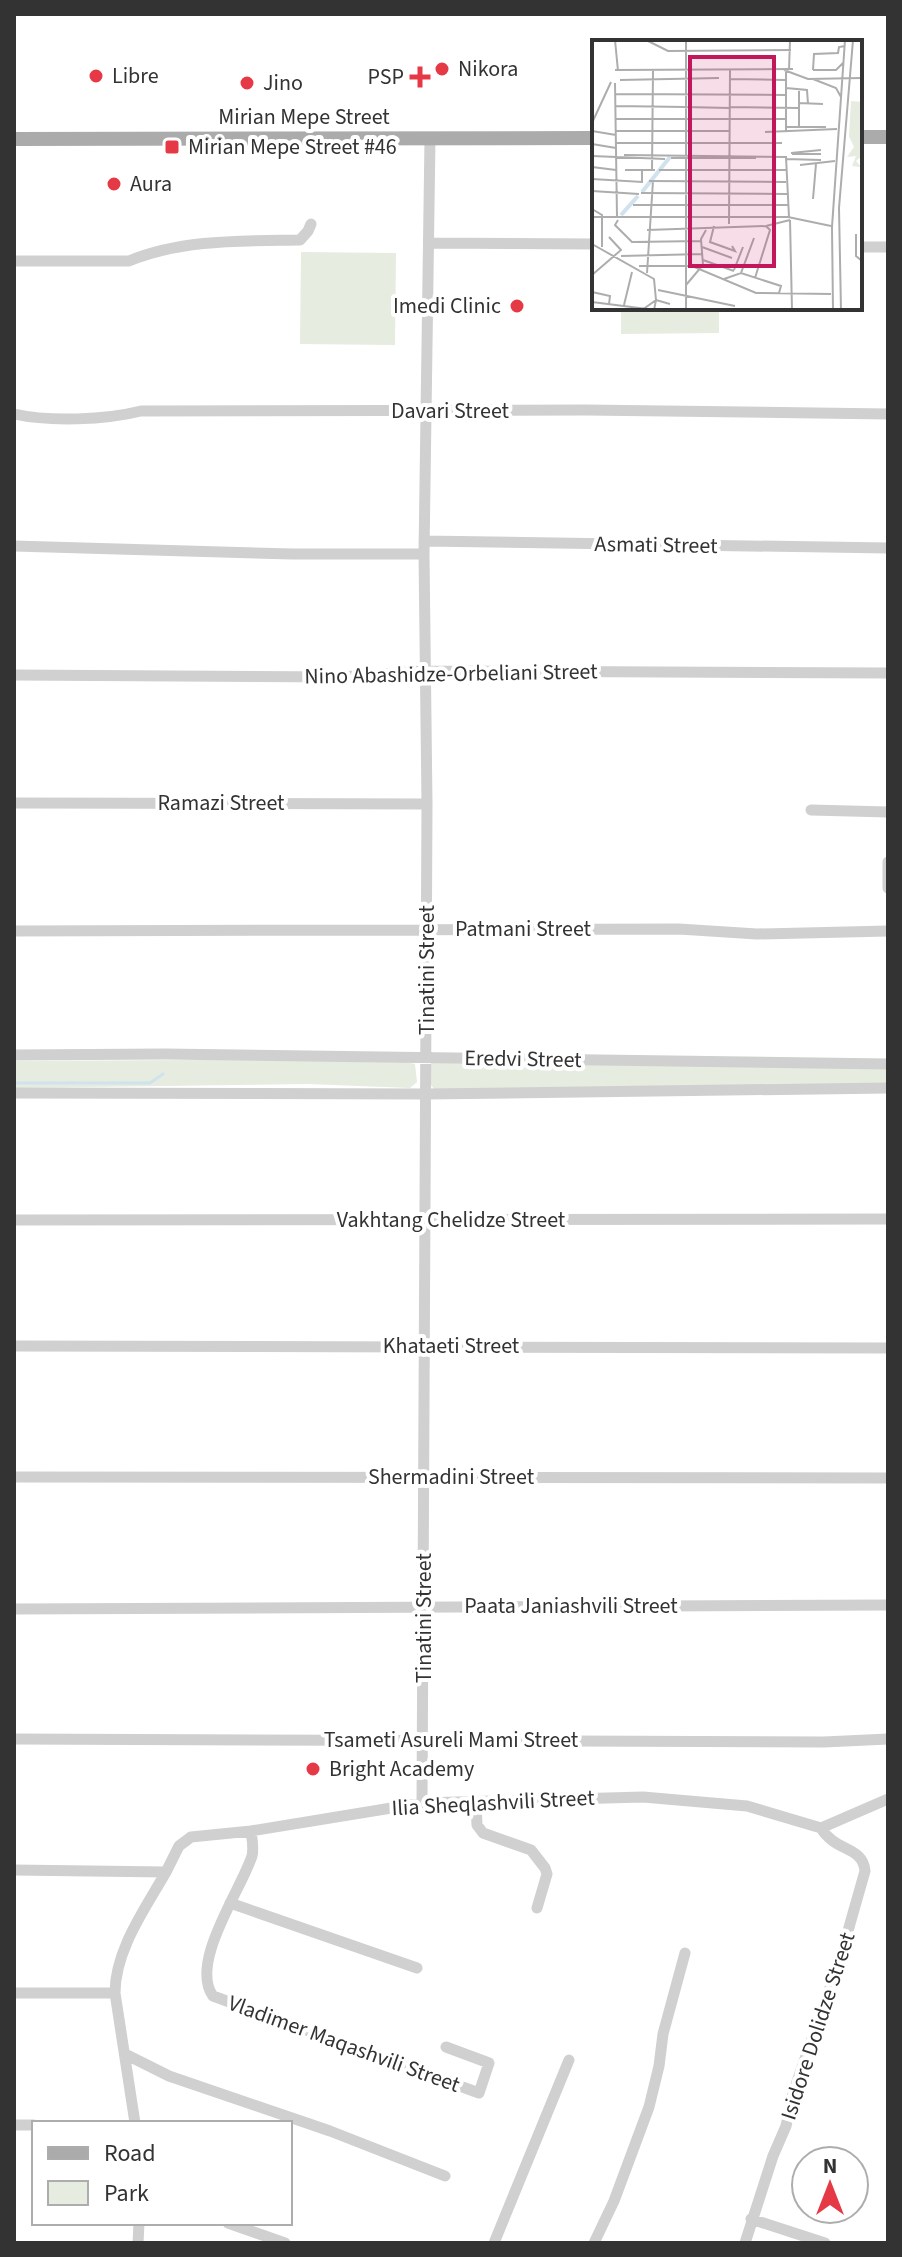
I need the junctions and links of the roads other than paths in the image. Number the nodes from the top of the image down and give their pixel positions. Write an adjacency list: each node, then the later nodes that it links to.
1 (862, 137): 2 (main road)
2 (888, 137)
3 (430, 138): 4 (main road, Mirian Mepe Street); 5 (main road, Mirian Mepe Street); 7 (street, Tinatini Street)
4 (592, 138)
5 (14, 139)
6 (311, 224): 11 (street)
7 (429, 243): 8 (street); 12 (street, Tinatini Street)
8 (592, 244)
9 (862, 247): 10 (street)
10 (888, 247)
11 (14, 261)
12 (428, 412): 13 (street, Davari Street); 14 (street, Davari Street); 15 (street, Tinatini Street)
13 (14, 414)
14 (888, 414)
15 (424, 541): 17 (street, Asmati Street); 18 (street, Tinatini Street)
16 (14, 546): 18 (street)
17 (888, 548)
18 (424, 554): 19 (street, Tinatini Street)
19 (424, 671): 20 (street, Nino Abashidze-Orbeliani Street); 21 (street, Nino Abashidze-Orbeliani Street); 23 (street, Tinatini Street)
20 (888, 673)
21 (14, 675)
22 (14, 803): 23 (street, Ramazi Street)
23 (427, 804): 28 (street, Tinatini Street)
24 (811, 810): 25 (street)
25 (888, 812)
26 (888, 862): 27 (street)
27 (888, 888)
28 (427, 929): 29 (street, Patmani Street); 30 (street, Patmani Street); 32 (street, Tinatini Street)
29 (14, 931)
30 (888, 931)
31 (14, 1055): 32 (street, Eredvi Street)
32 (426, 1058): 33 (street, Eredvi Street); 36 (street, Tinatini Street)
33 (888, 1064)
34 (888, 1088): 36 (street, Eredvi Street)
35 (14, 1093): 36 (street, Eredvi Street)
36 (426, 1094): 39 (street, Tinatini Street)
37 (888, 1219): 39 (street, Vakhtang Chelidze Street)
38 (14, 1220): 39 (street, Vakhtang Chelidze Street)
39 (426, 1220): 41 (street, Tinatini Street)
40 (14, 1346): 41 (street, Khataeti Street)
41 (425, 1346): 42 (street, Khataeti Street); 44 (street, Tinatini Street)
42 (888, 1348)
43 (14, 1477): 44 (street, Shermadini Street)
44 (425, 1477): 45 (street, Shermadini Street); 47 (street, Tinatini Street)
45 (888, 1478)
46 (888, 1605): 47 (street, Paata Janiashvili Street)
47 (425, 1607): 48 (street, Paata Janiashvili Street); 50 (street, Tinatini Street)
48 (14, 1609)
49 (14, 1739): 50 (street, Tsameti Asureli Mami Street)
50 (424, 1739): 51 (street, Tsameti Asureli Mami Street); 53 (street, Tinatini Street)
51 (888, 1739)
52 (888, 1799): 55 (street)
53 (422, 1803): 54 (street, Ilia Sheqlashvili Street); 56 (street, Ilia Sheqlashvili Street)
54 (476, 1803): 55 (street, Ilia Sheqlashvili Street); 60 (street)
55 (821, 1828): 70 (street, Isidore Dolidze Street)
56 (251, 1831): 58 (street, Ilia Sheqlashvili Street); 59 (street, Vladimer Maqashvili Street)
57 (14, 1870): 58 (street)
58 (166, 1872): 64 (street, Ilia Sheqlashvili Street)
59 (230, 1903): 62 (street); 65 (street, Vladimer Maqashvili Street)
60 (537, 1908)
61 (685, 1953): 74 (street)
62 (417, 1968)
63 (14, 1993): 64 (street)
64 (115, 1993): 66 (street)
65 (446, 2047)
66 (125, 2054): 68 (street); 69 (street)
67 (569, 2060): 73 (street)
68 (135, 2121)
69 (445, 2176)
70 (751, 2219): 75 (street, Isidore Dolidze Street); 76 (street)
71 (234, 2225): 72 (street)
72 (285, 2243)
73 (494, 2243)
74 (594, 2243)
75 (745, 2243)
76 (825, 2243)

